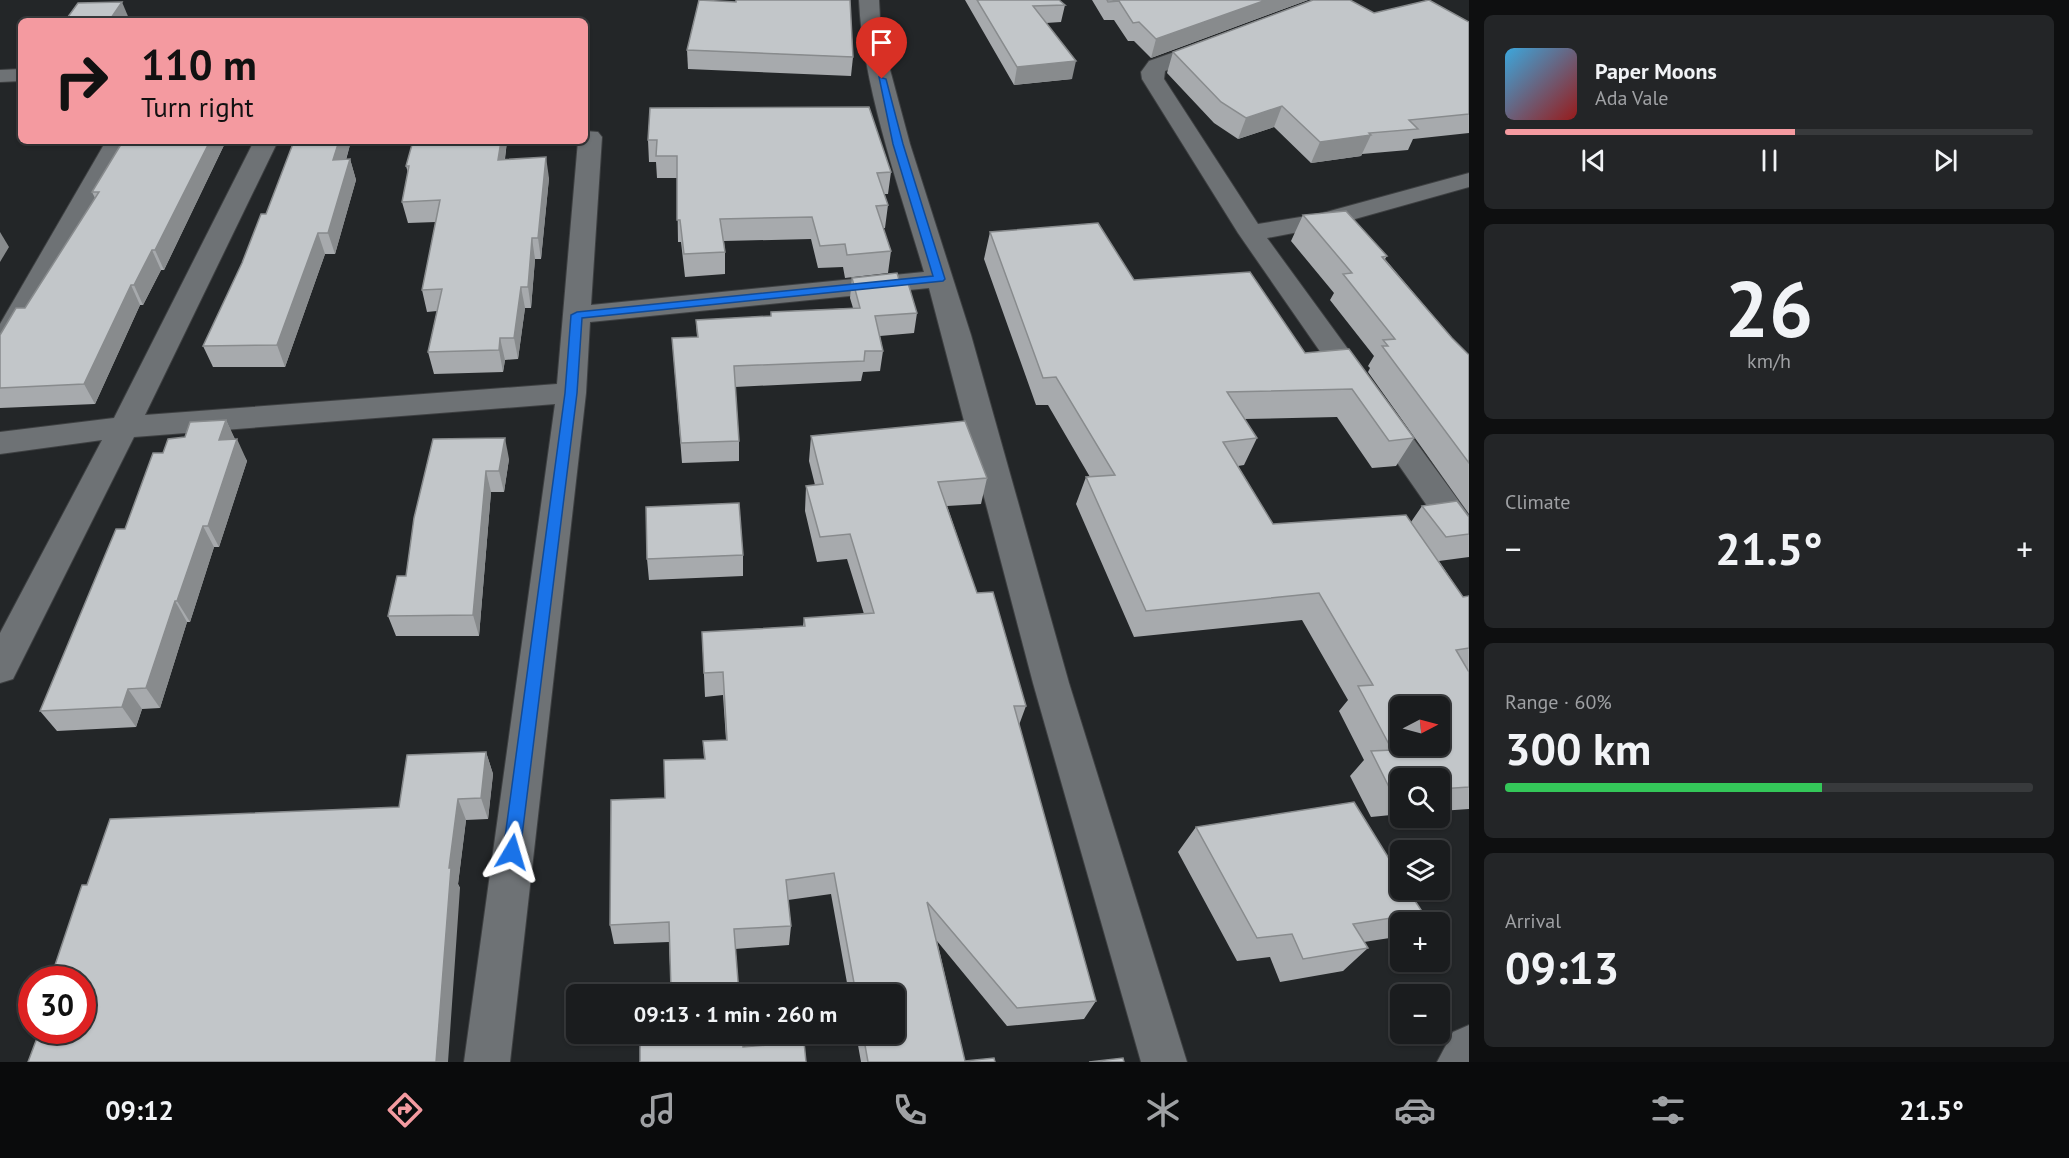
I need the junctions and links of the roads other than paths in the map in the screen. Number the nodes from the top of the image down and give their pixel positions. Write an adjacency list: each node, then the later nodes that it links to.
1 (869, 0): 10 (street)
2 (1234, 37): 9 (street)
3 (18, 75): 4 (street)
4 (0, 76)
5 (590, 137): 11 (street)
6 (116, 144): 12 (street)
7 (264, 144): 14 (street)
8 (1469, 180): 9 (street)
9 (1251, 233): 16 (street)
10 (939, 279): 11 (street); 19 (street)
11 (577, 315): 13 (street)
12 (0, 348)
13 (571, 393): 14 (street); 18 (street)
14 (123, 427): 15 (street); 17 (street)
15 (0, 443)
16 (1469, 540)
17 (0, 668)
18 (487, 1062)
19 (1164, 1062)

